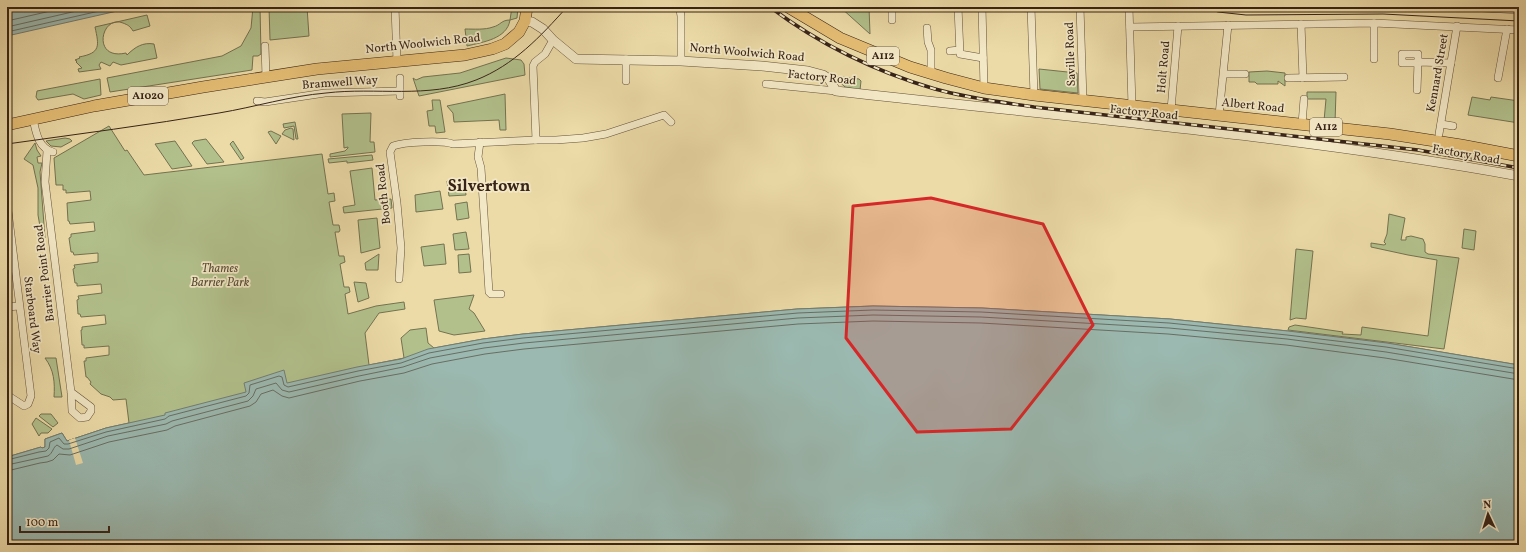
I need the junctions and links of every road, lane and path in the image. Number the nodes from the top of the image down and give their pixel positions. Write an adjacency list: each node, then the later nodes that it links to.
1 (395, 7): 31 (street)
2 (527, 7): 14 (main road, A1020)
3 (678, 7): 32 (street)
4 (788, 7): 34 (main road, A112)
5 (892, 7): 13 (street)
6 (958, 7): 26 (street)
7 (982, 7): 28 (street)
8 (1031, 7): 48 (street)
9 (1080, 7): 51 (street, Saville Road)
10 (1129, 7): 20 (street)
11 (1464, 7): 12 (street)
12 (1519, 10)
13 (892, 20)
14 (525, 21): 24 (street, North Woolwich Road); 31 (main road, North Woolwich Road / A1020)
15 (1374, 23): 16 (street); 19 (street); 30 (street)
16 (1302, 24): 17 (street); 41 (street)
17 (1228, 25): 18 (street); 35 (street)
18 (1178, 26): 20 (street); 53 (street, Holt Road)
19 (1457, 26): 22 (street); 33 (street, Kennard Street)
20 (1130, 27): 52 (street)
21 (928, 28): 34 (street)
22 (1507, 29): 23 (street); 42 (street)
23 (1519, 30)
24 (553, 40): 29 (street, North Woolwich Road); 62 (street)
25 (265, 46): 37 (street)
26 (959, 50): 27 (street); 28 (street)
27 (950, 51)
28 (984, 58): 45 (street)
29 (626, 59): 32 (street, North Woolwich Road); 43 (street)
30 (1374, 59)
31 (396, 61): 37 (main road, North Woolwich Road / A1020)
32 (681, 61): 47 (street, North Woolwich Road)
33 (1452, 63): 46 (street); 58 (street, Kennard Street)
34 (931, 74): 45 (main road, A112)
35 (1224, 74): 36 (street); 54 (street)
36 (1245, 74)
37 (266, 77): 55 (main road, North Woolwich Road / A1020)
38 (1344, 77): 41 (street)
39 (400, 78): 50 (street, Bramwell Way)
40 (1288, 78): 41 (street)
41 (1302, 78)
42 (1498, 78)
43 (626, 81)
44 (766, 84): 47 (street, Factory Road)
45 (984, 88): 48 (main road, Albert Road / A112)
46 (1417, 90)
47 (836, 91): 65 (street, Factory Road)
48 (1034, 95): 51 (main road, Albert Road / A112)
49 (1304, 99): 57 (street)
50 (257, 100)
51 (1083, 100): 52 (main road, Albert Road / A112)
52 (1132, 106): 53 (main road, Albert Road / A112)
53 (1171, 110): 54 (main road, Albert Road / A112)
54 (1219, 115): 57 (main road, Albert Road / A112)
55 (33, 119): 59 (main road, North Woolwich Road / A1020); 71 (street, Barrier Point Road)
56 (671, 122): 62 (street)
57 (1302, 124): 64 (main road, Albert Road / A112)
58 (1441, 124): 60 (street, Kennard Street); 61 (street, Kennard Street)
59 (7, 125)
60 (1453, 126)
61 (1438, 134)
62 (536, 140): 63 (street)
63 (480, 142): 67 (street, Booth Road); 68 (street)
64 (1519, 156)
65 (1519, 176)
66 (7, 203): 69 (street, Starboard Way)
67 (398, 279)
68 (502, 294)
69 (19, 306): 70 (street); 72 (street, Starboard Way)
70 (7, 307)
71 (71, 392)
72 (7, 395)

